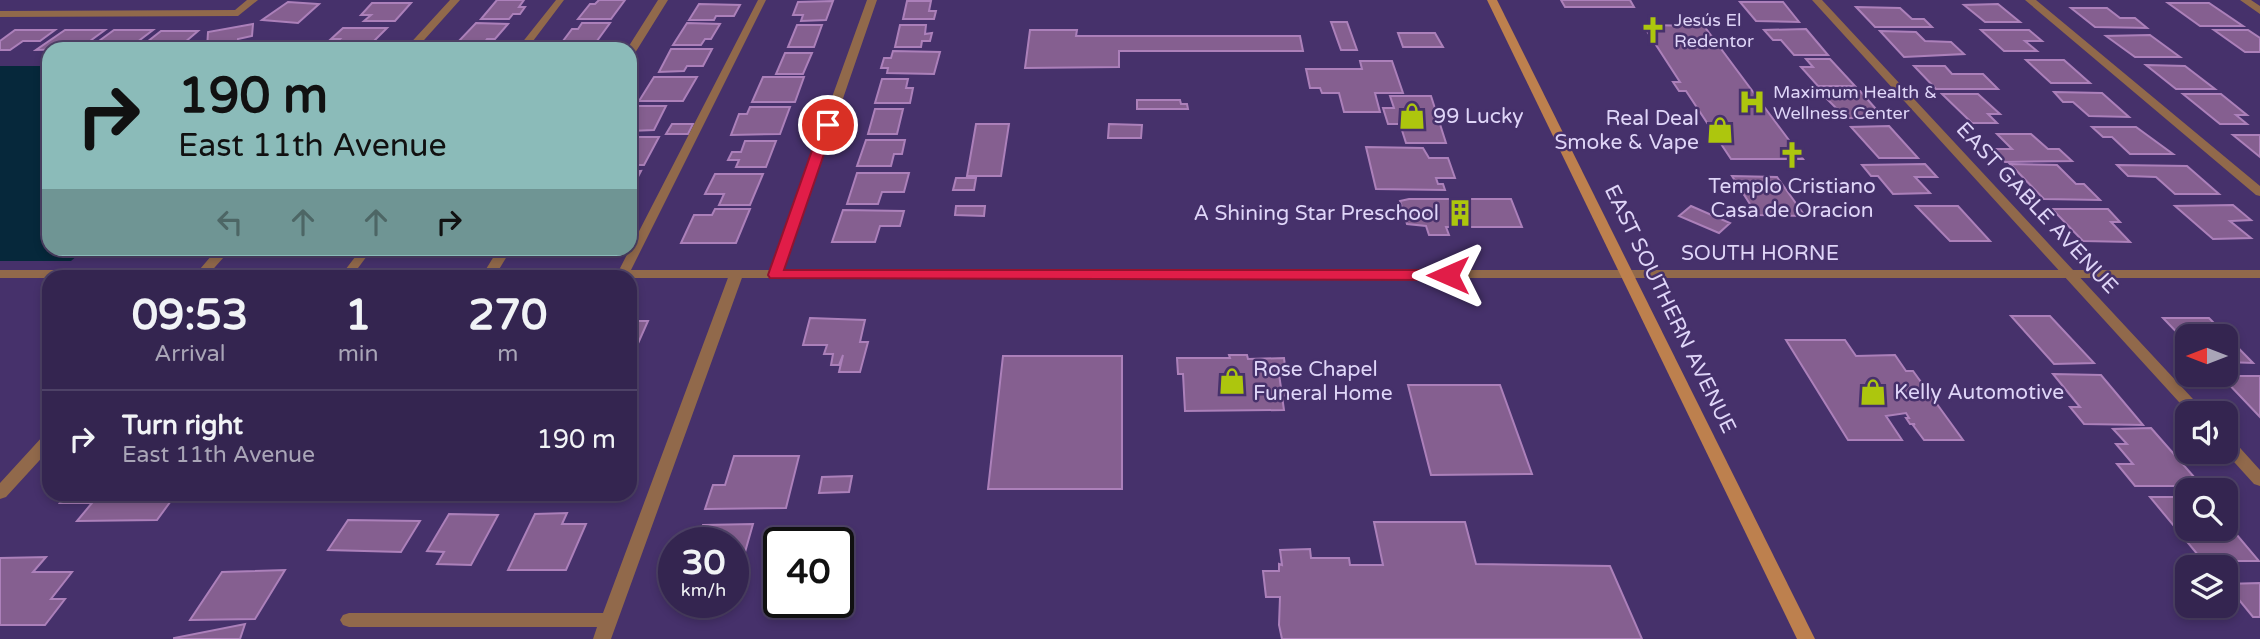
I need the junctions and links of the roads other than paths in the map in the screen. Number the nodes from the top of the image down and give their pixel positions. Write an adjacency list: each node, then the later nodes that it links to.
1 (253, 0): 12 (street)
2 (455, 0): 13 (street)
3 (560, 0): 14 (lane)
4 (663, 0): 15 (street)
5 (762, 0): 17 (lane)
6 (872, 0): 28 (street)
7 (1492, 0): 29 (main road, EAST SOUTHERN AVENUE)
8 (1817, 0): 25 (street, EAST GABLE AVENUE)
9 (2030, 0): 16 (street)
10 (2245, 0): 11 (street)
11 (2260, 11)
12 (0, 14)
13 (416, 42)
14 (527, 42)
15 (637, 42)
16 (2260, 192)
17 (637, 246)
18 (219, 256): 20 (street)
19 (362, 256): 21 (lane)
20 (206, 270)
21 (351, 270)
22 (0, 274): 23 (street, SOUTH HORNE)
23 (42, 274)
24 (637, 274): 27 (street, SOUTH HORNE)
25 (2069, 274): 26 (street, SOUTH HORNE); 29 (street, SOUTH HORNE); 30 (street, EAST GABLE AVENUE)
26 (2260, 274)
27 (736, 275): 28 (street, SOUTH HORNE); 36 (street)
28 (775, 275): 29 (street, SOUTH HORNE)
29 (1627, 275): 38 (main road, EAST SOUTHERN AVENUE)
30 (2187, 401)
31 (42, 448): 34 (street)
32 (2238, 456): 33 (street)
33 (2260, 480)
34 (0, 493)
35 (349, 620): 36 (street)
36 (609, 620): 37 (street)
37 (602, 639)
38 (1806, 639)

